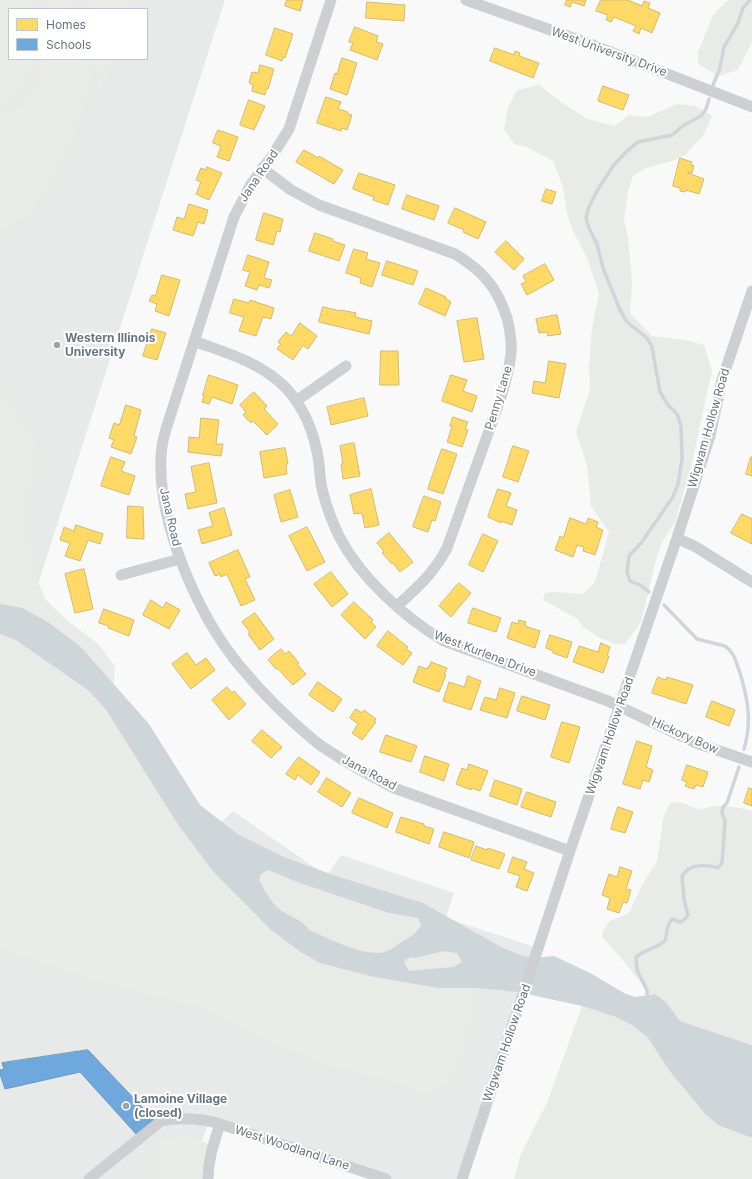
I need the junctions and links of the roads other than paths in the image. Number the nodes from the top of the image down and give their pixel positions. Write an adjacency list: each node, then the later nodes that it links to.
1 (331, 0): 4 (street, Jana Road)
2 (466, 0): 3 (street, West University Drive)
3 (752, 107)
4 (262, 168): 6 (street, Jana Road); 13 (street, Penny Lane)
5 (752, 291): 9 (street, Wigwam Hollow Road)
6 (194, 341): 8 (street, West Kurlene Drive); 10 (street, Jana Road)
7 (346, 366): 8 (street)
8 (296, 401): 13 (street, West Kurlene Drive)
9 (677, 538): 12 (street); 14 (street, Wigwam Hollow Road)
10 (180, 559): 11 (street); 16 (street, Jana Road)
11 (121, 575)
12 (752, 582)
13 (397, 606): 14 (street, West Kurlene Drive)
14 (620, 707): 15 (street, Hickory Bow); 16 (street, Wigwam Hollow Road)
15 (752, 762)
16 (570, 851): 21 (street, Wigwam Hollow Road)
17 (220, 1124): 18 (street, West Woodland Lane); 19 (street); 20 (street, West Woodland Lane)
18 (89, 1179)
19 (208, 1179)
20 (386, 1179)
21 (462, 1179)

